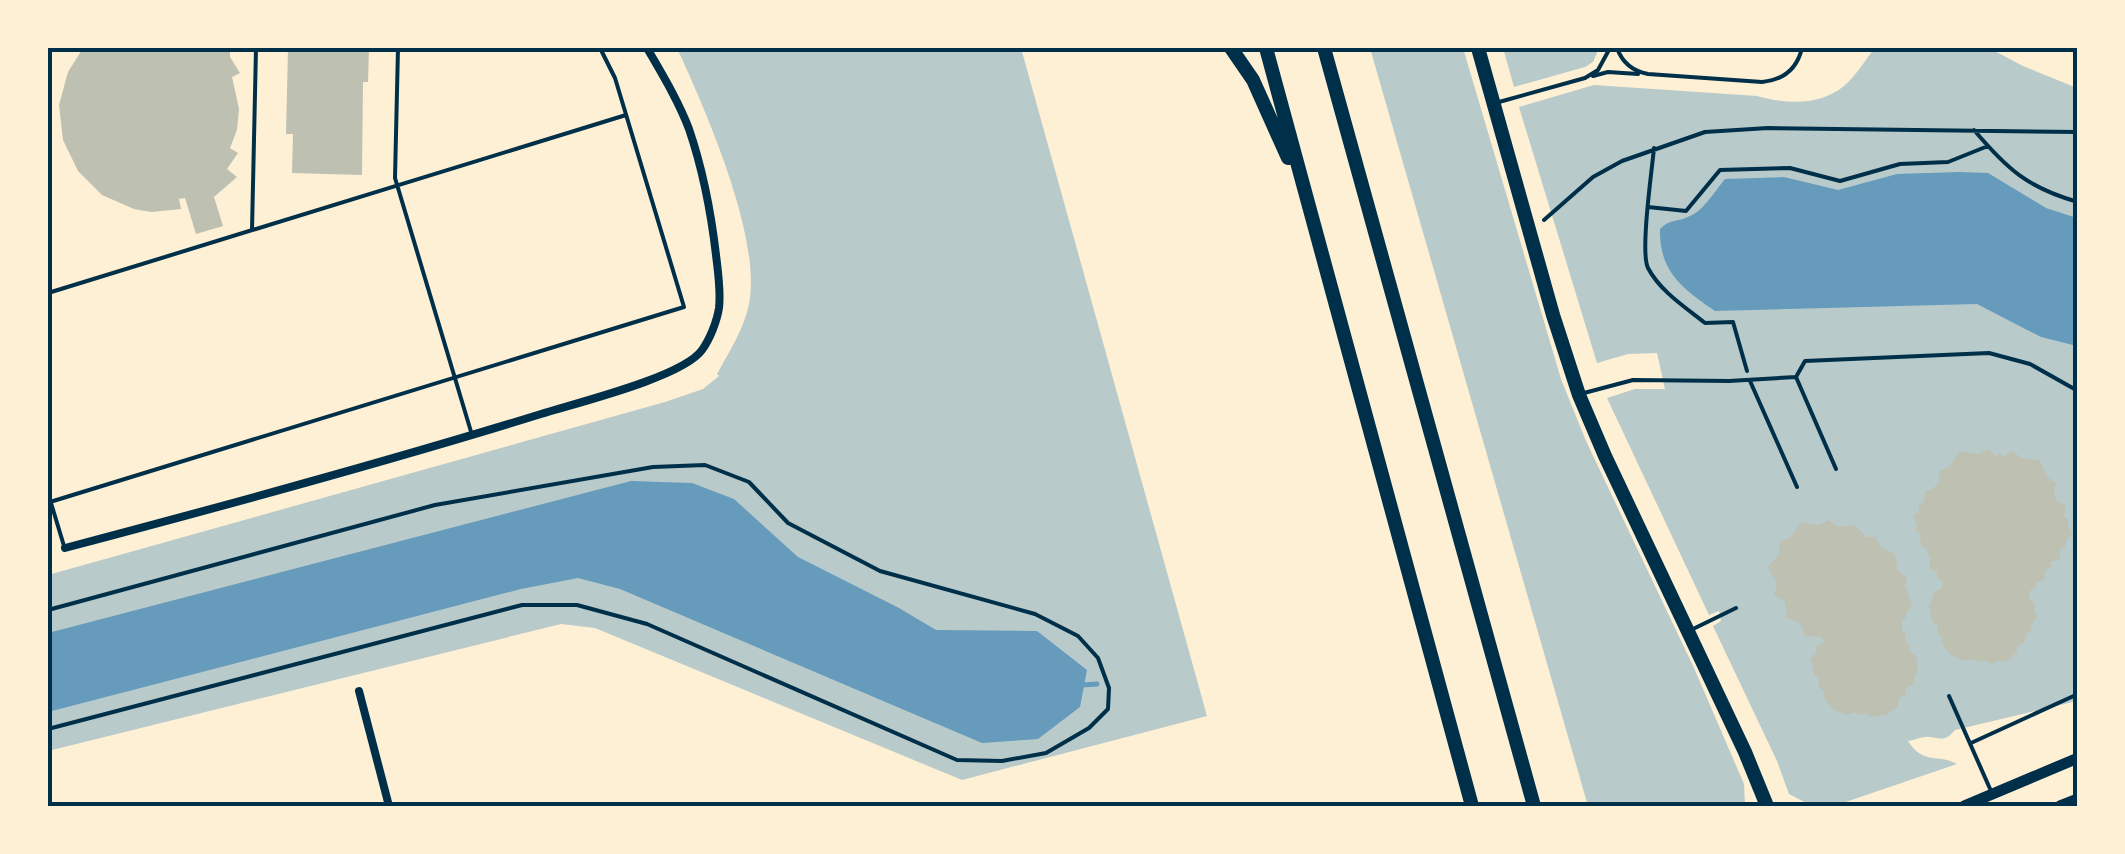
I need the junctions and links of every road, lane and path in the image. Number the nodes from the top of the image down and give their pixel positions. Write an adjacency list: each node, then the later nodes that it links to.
1 (256, 48): 23 (lane)
2 (398, 48): 19 (lane)
3 (600, 48): 14 (lane)
4 (647, 48): 31 (street)
5 (1232, 48): 20 (highway)
6 (1266, 48): 20 (highway)
7 (1324, 48): 50 (highway)
8 (1478, 48): 13 (highway)
9 (1614, 48): 11 (lane); 12 (lane)
10 (1802, 48): 11 (lane)
11 (1648, 74): 12 (lane)
12 (1585, 78): 13 (lane)
13 (1493, 104): 24 (highway)
14 (626, 116): 19 (lane); 26 (lane)
15 (1974, 130): 16 (path); 17 (path); 18 (path)
16 (2078, 132)
17 (1988, 146): 21 (path); 22 (path)
18 (1654, 148): 22 (path); 24 (path)
19 (397, 186): 23 (lane); 26 (lane)
20 (1306, 196): 49 (highway)
21 (2078, 202)
22 (1648, 207): 28 (path)
23 (252, 230): 25 (lane)
24 (1529, 233): 30 (highway)
25 (48, 293)
26 (455, 377): 31 (lane); 35 (lane)
27 (1796, 377): 28 (lane); 29 (lane); 32 (lane)
28 (1750, 380): 30 (lane); 33 (lane)
29 (2078, 391)
30 (1579, 395): 39 (highway)
31 (472, 435): 36 (street)
32 (1836, 469)
33 (1797, 486)
34 (48, 493): 35 (lane)
35 (50, 502): 36 (lane)
36 (64, 548)
37 (1736, 608): 39 (lane)
38 (48, 610): 43 (path)
39 (1688, 631): 51 (highway)
40 (360, 691): 48 (street)
41 (2078, 694): 44 (lane)
42 (1950, 696): 44 (lane)
43 (48, 729)
44 (1970, 743): 46 (lane)
45 (2078, 758): 46 (main road)
46 (1993, 795): 52 (main road)
47 (2078, 798): 53 (main road)
48 (389, 806)
49 (1472, 806)
50 (1534, 806)
51 (1767, 806)
52 (1964, 806)
53 (2060, 806)

